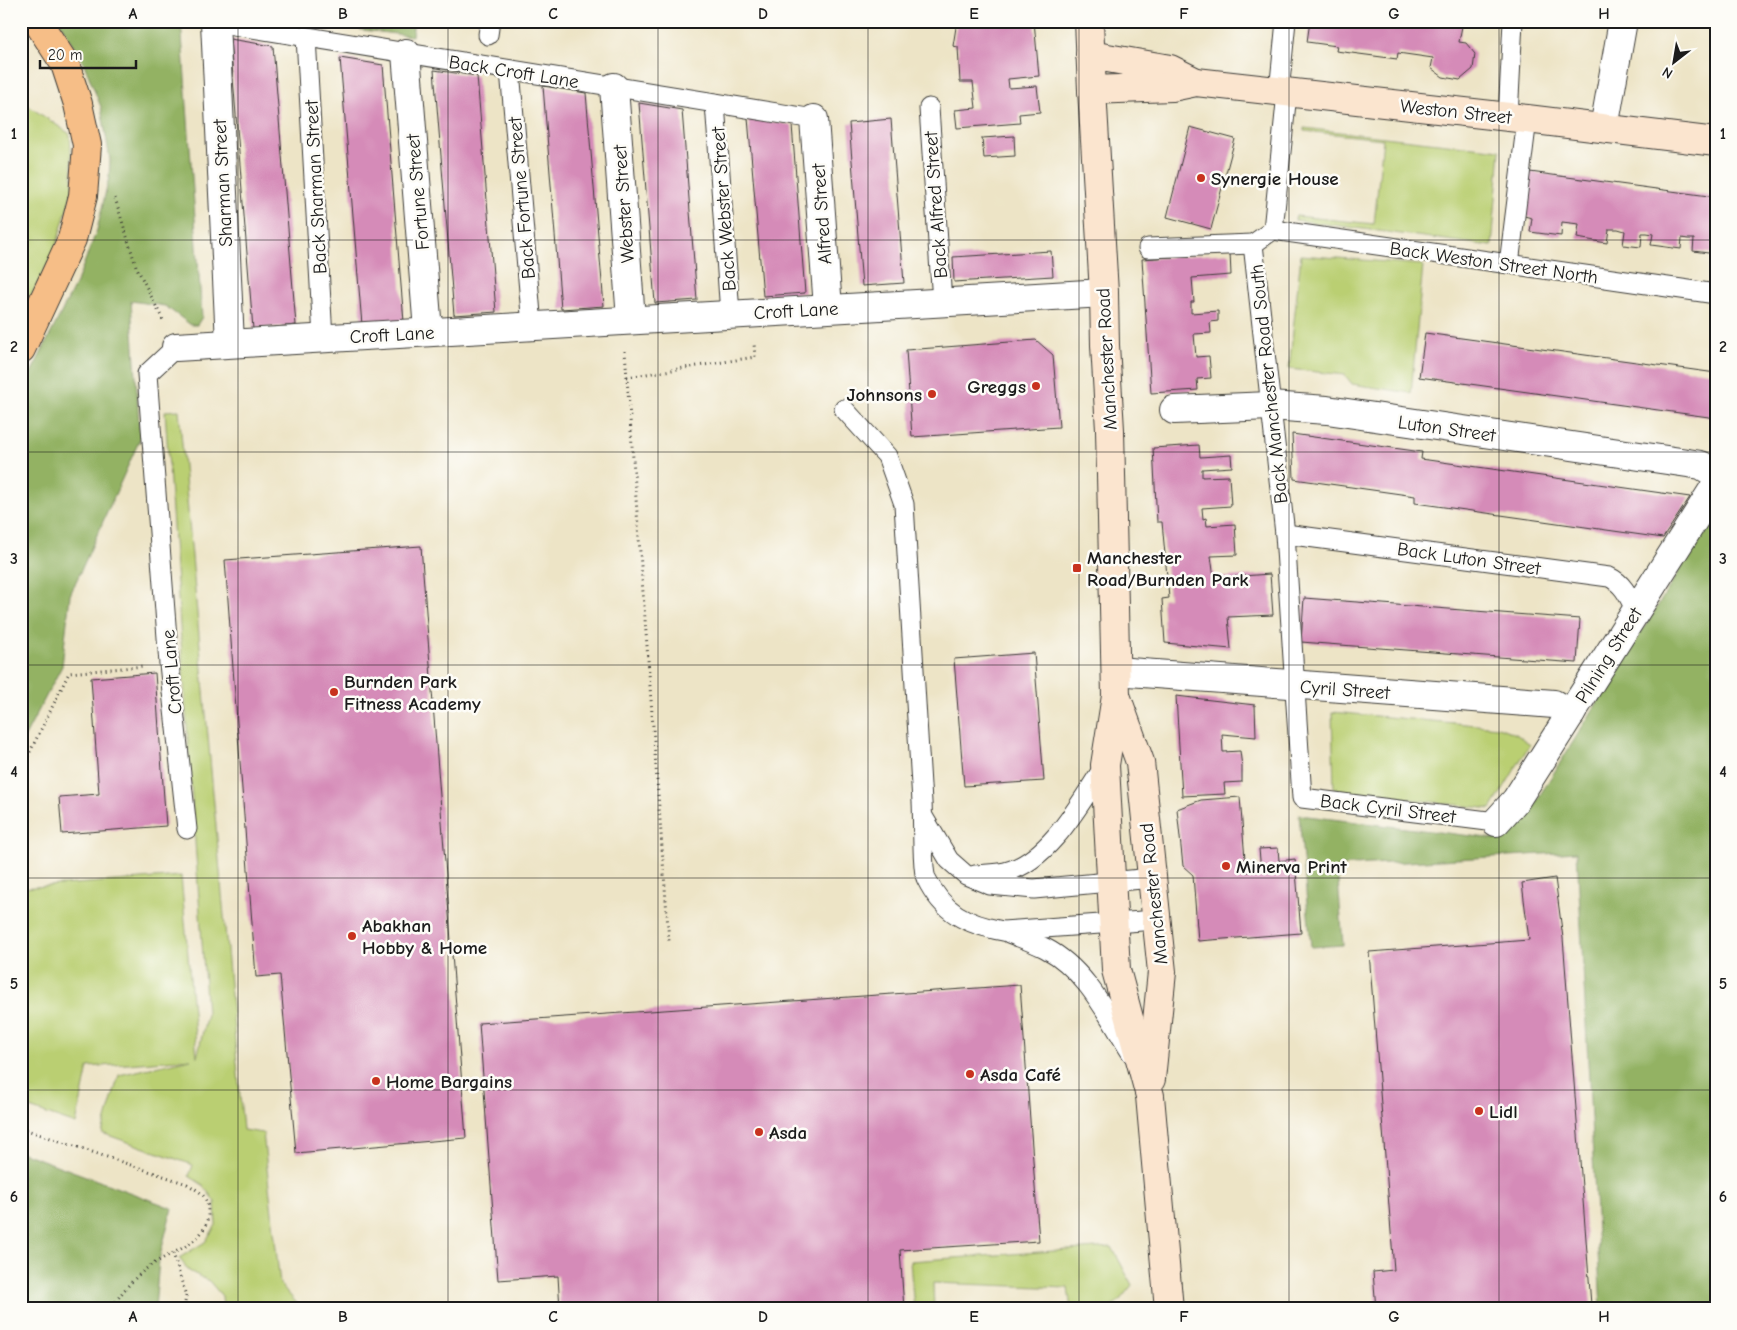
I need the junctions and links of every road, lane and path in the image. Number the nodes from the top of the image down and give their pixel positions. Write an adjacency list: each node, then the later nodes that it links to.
1 (37, 21): 37 (highway)
2 (1089, 21): 9 (main road, Manchester Road)
3 (1286, 21): 14 (lane)
4 (1513, 21): 17 (lane)
5 (1623, 21): 19 (street)
6 (215, 22): 7 (lane, Back Croft Lane); 35 (street, Sharman Street)
7 (306, 36): 8 (lane, Back Croft Lane); 34 (lane, Back Sharman Street)
8 (406, 53): 10 (lane, Back Croft Lane); 33 (street, Fortune Street)
9 (1090, 55): 11 (main road, Weston Street); 13 (main road, Manchester Road)
10 (510, 70): 12 (lane, Back Croft Lane); 32 (lane, Back Fortune Street)
11 (1196, 82): 13 (main road, Weston Street); 14 (main road, Weston Street)
12 (614, 87): 15 (lane, Back Croft Lane); 31 (street, Webster Street)
13 (1092, 90): 26 (main road, Manchester Road)
14 (1283, 93): 17 (main road, Weston Street); 22 (lane)
15 (715, 103): 18 (lane, Back Croft Lane); 30 (lane, Back Webster Street)
16 (929, 108): 28 (lane, Back Alfred Street)
17 (1517, 118): 19 (main road, Weston Street); 25 (lane)
18 (814, 119): 29 (street, Alfred Street)
19 (1604, 128): 20 (main road, Weston Street)
20 (1716, 142)
21 (114, 195): 36 (path)
22 (1273, 230): 23 (lane, Back Manchester Road South); 25 (lane, Back Weston Street North)
23 (1253, 244): 24 (lane); 39 (lane, Back Manchester Road South)
24 (1148, 248)
25 (1509, 264): 27 (lane, Back Weston Street North)
26 (1104, 293): 28 (street, Croft Lane); 47 (main road, Manchester Road)
27 (1716, 294)
28 (942, 302): 29 (street, Croft Lane)
29 (828, 308): 30 (street, Croft Lane)
30 (742, 313): 31 (street, Croft Lane); 38 (path)
31 (627, 320): 32 (street, Croft Lane); 38 (path)
32 (532, 326): 33 (street, Croft Lane)
33 (428, 332): 34 (street, Croft Lane)
34 (323, 338): 35 (street, Croft Lane)
35 (230, 343): 36 (street, Croft Lane)
36 (176, 347): 46 (lane, Croft Lane)
37 (21, 349)
38 (627, 377): 61 (path)
39 (1270, 406): 41 (street, Luton Street); 42 (street, Luton Street); 44 (lane, Back Manchester Road South)
40 (844, 409): 52 (lane)
41 (1174, 410)
42 (1716, 474)
43 (1716, 485): 45 (street, Pilning Street)
44 (1285, 534): 45 (lane, Back Luton Street); 48 (lane, Back Manchester Road South)
45 (1636, 611): 49 (street, Pilning Street)
46 (169, 664): 51 (path); 54 (lane, Croft Lane)
47 (1116, 683): 48 (street, Cyril Street); 50 (main road, Manchester Road); 56 (main road, Manchester Road)
48 (1295, 685): 49 (street, Cyril Street); 53 (lane, Back Cyril Street)
49 (1571, 714): 53 (street, Pilning Street)
50 (1105, 765): 55 (lane); 57 (main road, Manchester Road)
51 (21, 770)
52 (923, 817): 55 (lane); 60 (lane)
53 (1496, 822)
54 (186, 829)
55 (966, 876): 57 (lane)
56 (1152, 878): 57 (lane); 58 (main road, Manchester Road)
57 (1111, 881): 59 (main road, Manchester Road)
58 (1156, 920): 59 (lane); 62 (main road, Manchester Road)
59 (1113, 924): 60 (lane); 62 (main road, Manchester Road)
60 (1003, 931): 62 (lane)
61 (669, 942)
62 (1147, 1085): 67 (main road, Manchester Road)
63 (21, 1128): 64 (path)
64 (173, 1253): 65 (path); 66 (path)
65 (111, 1309)
66 (184, 1309)
67 (1170, 1309)

